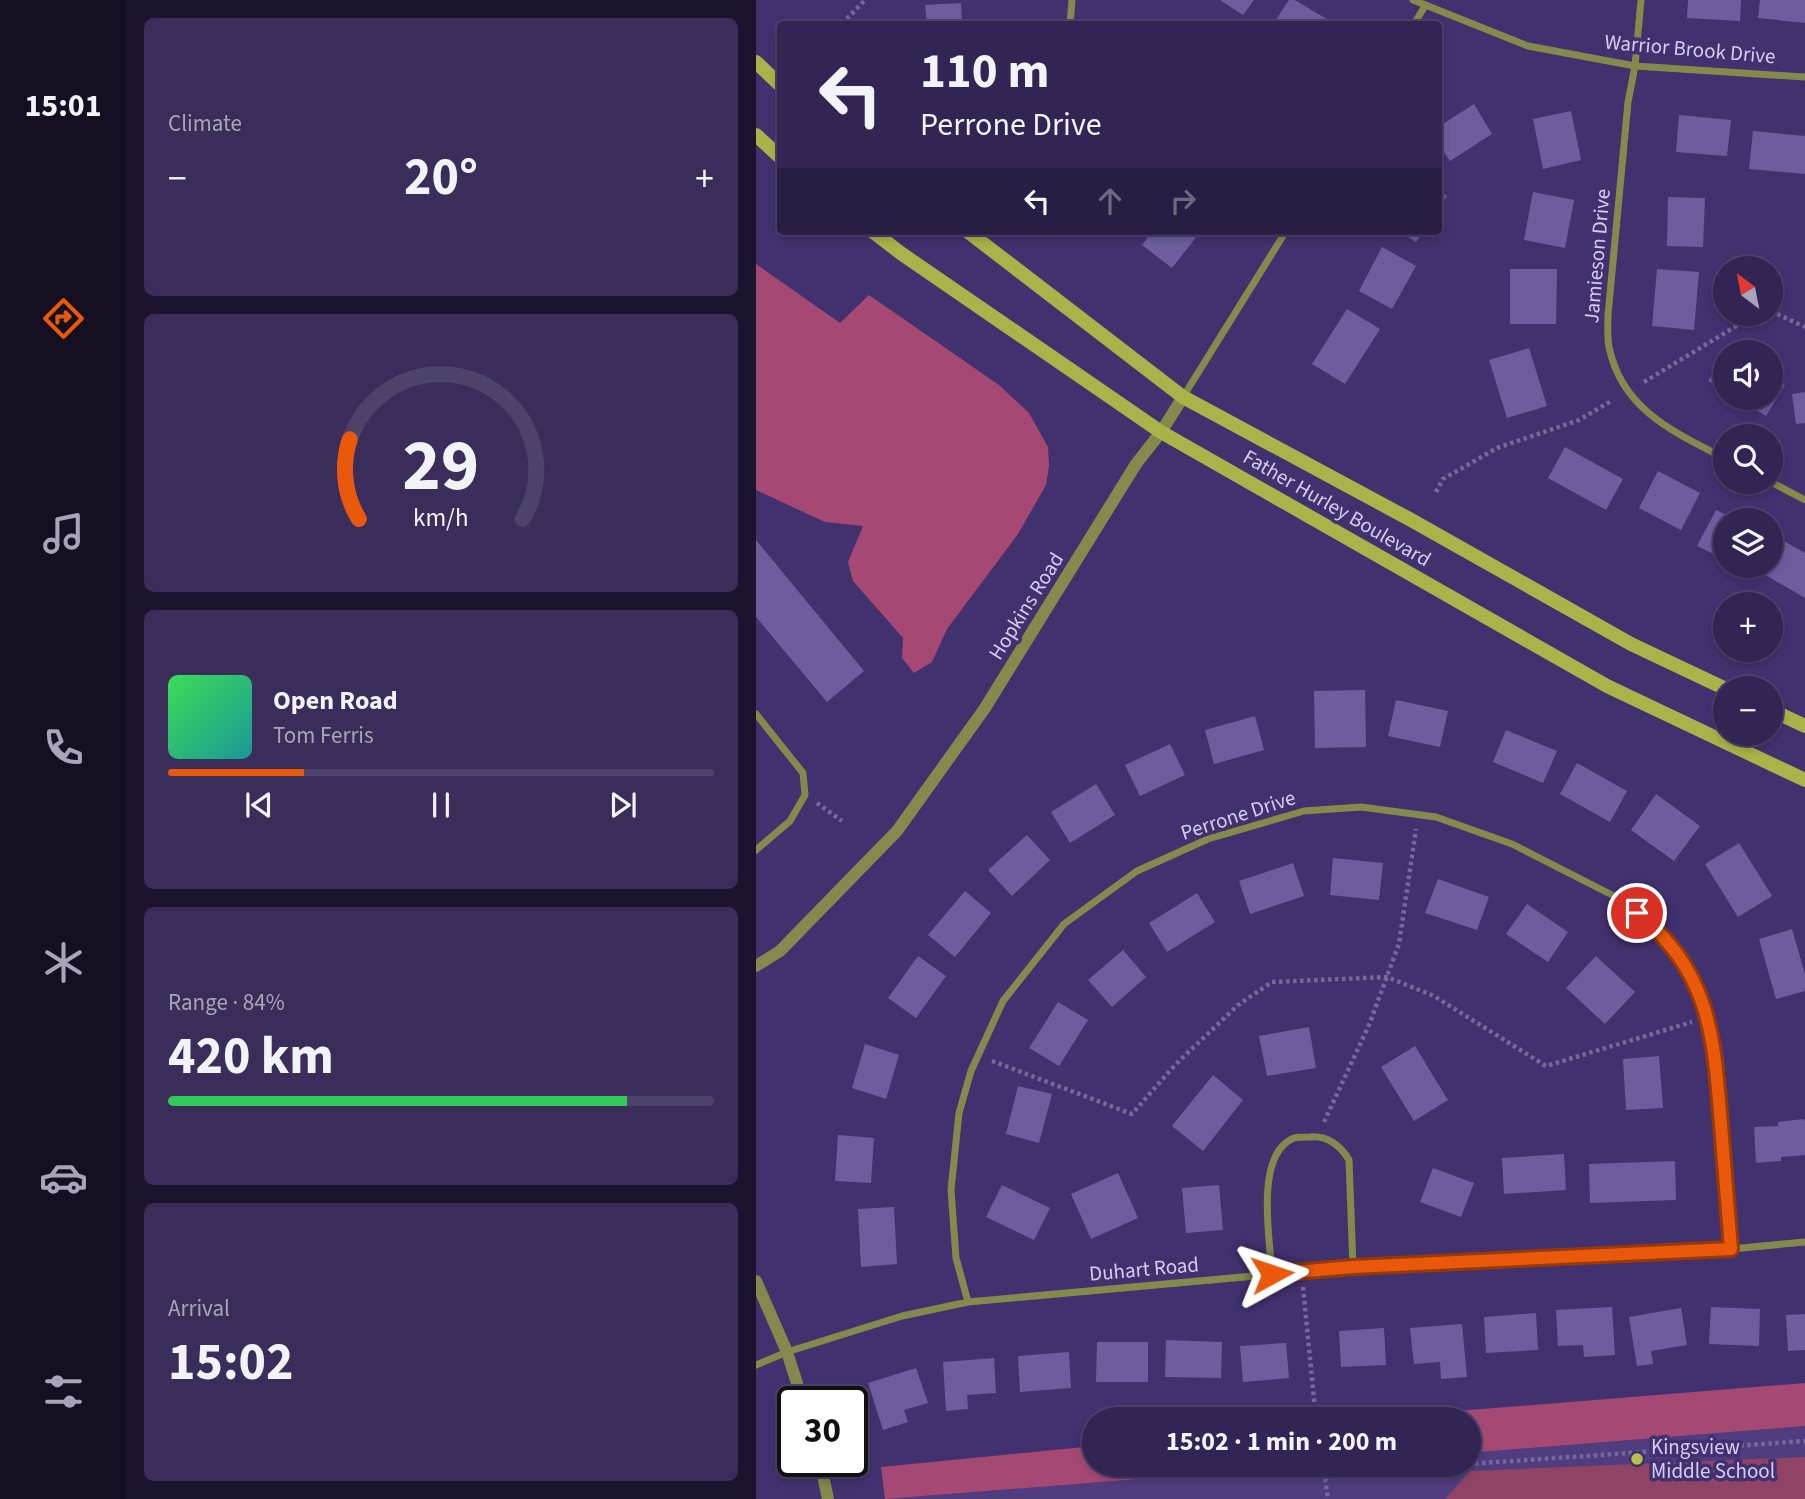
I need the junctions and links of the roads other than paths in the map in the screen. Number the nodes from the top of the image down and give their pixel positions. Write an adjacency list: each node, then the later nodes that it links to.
1 (1072, 0): 5 (street)
2 (1413, 0): 4 (street, Warrior Brook Drive)
3 (1641, 0): 8 (street, Jamieson Drive)
4 (1425, 6): 6 (street); 8 (street, Warrior Brook Drive)
5 (1070, 21)
6 (1416, 21)
7 (756, 62): 10 (main road)
8 (1635, 66): 9 (street, Warrior Brook Drive); 18 (street, Jamieson Drive)
9 (1805, 77)
10 (777, 82)
11 (756, 135): 12 (main road)
12 (777, 154)
13 (877, 235): 17 (main road, Father Hurley Boulevard)
14 (972, 235): 16 (main road, Father Hurley Boulevard)
15 (1284, 235): 16 (street, Hopkins Road)
16 (1183, 397): 17 (street, Hopkins Road); 21 (main road, Father Hurley Boulevard)
17 (1161, 432): 25 (main road, Father Hurley Boulevard); 27 (street, Hopkins Road)
18 (1713, 451)
19 (1783, 488): 20 (street)
20 (1805, 500)
21 (1713, 683)
22 (756, 713): 26 (street)
23 (1783, 716): 24 (main road)
24 (1805, 726)
25 (1805, 780)
26 (756, 850)
27 (756, 966)
28 (1805, 1242): 29 (street, Duhart Road)
29 (1731, 1249): 30 (street, Duhart Road); 33 (street, Perrone Drive)
30 (1353, 1267): 31 (street, Duhart Road); 31 (street)
31 (1272, 1274): 33 (street, Duhart Road)
32 (756, 1281): 34 (street)
33 (968, 1303): 34 (street, Duhart Road)
34 (787, 1352): 35 (street, Duhart Road); 36 (street)
35 (756, 1365)
36 (798, 1386)
37 (823, 1477): 38 (street)
38 (828, 1499)

